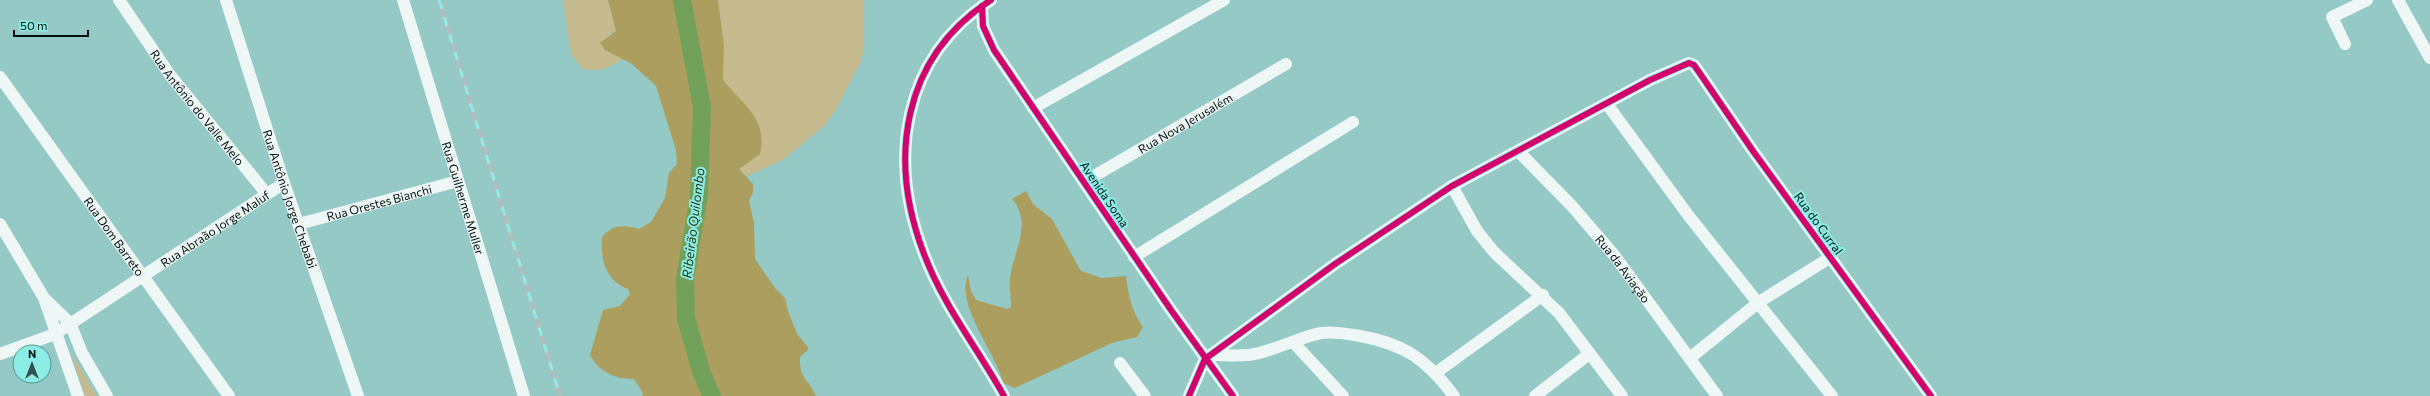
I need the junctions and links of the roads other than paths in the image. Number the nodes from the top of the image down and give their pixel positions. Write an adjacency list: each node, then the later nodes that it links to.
1 (119, 0): 20 (street, Rua Antônio do Valle Melo)
2 (226, 0): 18 (street, Rua Antônio Jorge Chebabi)
3 (402, 0): 16 (street, Rua Guilherme Muller)
4 (1224, 0): 13 (street)
5 (2367, 0): 8 (street)
6 (2398, 0): 9 (street)
7 (986, 3): 13 (street, Avenida Soma); 43 (street)
8 (2345, 44)
9 (2430, 58)
10 (1286, 64): 17 (street, Rua Nova Jerusalém)
11 (0, 77): 25 (street, Rua Dom Barreto)
12 (1607, 104): 15 (street); 24 (street, Rua do Curral); 28 (street)
13 (1033, 108): 17 (street, Avenida Soma)
14 (1353, 122): 23 (street)
15 (1518, 151): 19 (street); 35 (street, Rua da Aviação)
16 (458, 181): 22 (street, Rua Orestes Bianchi); 42 (street, Rua Guilherme Muller)
17 (1084, 182): 23 (street, Avenida Soma)
18 (284, 183): 20 (street, Rua Abraão Jorge Maluf); 22 (street, Rua Antônio Jorge Chebabi)
19 (1452, 186): 26 (street); 34 (street)
20 (266, 193): 25 (street, Rua Abraão Jorge Maluf)
21 (0, 224): 27 (street)
22 (299, 224): 41 (street, Rua Antônio Jorge Chebabi)
23 (1134, 257): 34 (street, Avenida Soma)
24 (1831, 257): 28 (street); 53 (street, Rua do Curral)
25 (142, 275): 29 (street, Rua Abraão Jorge Maluf); 40 (street, Rua Dom Barreto)
26 (1543, 295): 33 (street); 37 (street)
27 (44, 298): 29 (street); 30 (street)
28 (1759, 302): 35 (street); 52 (street)
29 (70, 323): 30 (street, Rua Abraão Jorge Maluf); 39 (street)
30 (55, 334): 32 (street, Rua Abraão Jorge Maluf); 38 (street)
31 (1294, 343): 34 (street); 37 (street); 47 (street)
32 (0, 354)
33 (1589, 354): 49 (street); 50 (street)
34 (1208, 357): 45 (street); 46 (street, Avenida Soma)
35 (1690, 358): 51 (street, Rua da Aviação)
36 (1120, 363): 44 (street)
37 (1436, 372): 48 (street)
38 (78, 396)
39 (107, 396)
40 (229, 396)
41 (358, 396)
42 (524, 396)
43 (1004, 396)
44 (1144, 396)
45 (1189, 396)
46 (1233, 396)
47 (1344, 396)
48 (1454, 396)
49 (1534, 396)
50 (1622, 396)
51 (1717, 396)
52 (1832, 396)
53 (1931, 396)

